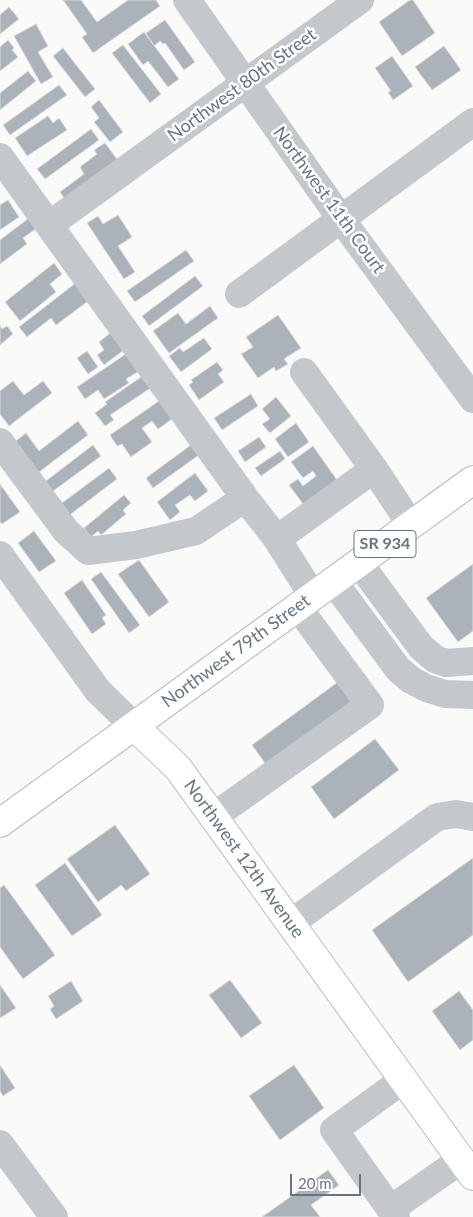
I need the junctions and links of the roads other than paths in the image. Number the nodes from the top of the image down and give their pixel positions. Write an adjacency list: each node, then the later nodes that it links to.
1 (187, 0): 3 (street, Northwest 11th Court)
2 (360, 0): 3 (street, Northwest 80th Street)
3 (245, 83): 6 (street, Northwest 11th Court); 7 (street, Northwest 80th Street)
4 (473, 122): 6 (street)
5 (0, 157): 7 (street)
6 (342, 219): 8 (street); 10 (street, Northwest 11th Court)
7 (49, 225): 14 (street)
8 (239, 294)
9 (304, 372): 12 (street)
10 (473, 399)
11 (0, 442): 14 (street)
12 (374, 469): 15 (street); 16 (street)
13 (473, 480): 15 (main road, Northwest 79th Street / SR 934)
14 (245, 498): 16 (street)
15 (411, 525): 18 (main road, Northwest 79th Street / SR 934)
16 (277, 539): 19 (street)
17 (0, 555): 22 (street, Northwest 12th Avenue)
18 (359, 563): 19 (main road, Northwest 79th Street / SR 934); 20 (street)
19 (314, 594): 21 (street); 22 (main road, Northwest 79th Street / SR 934); 23 (street)
20 (473, 661)
21 (473, 695)
22 (134, 726): 23 (main road, Northwest 12th Avenue); 25 (main road, Northwest 79th Street / SR 934)
23 (213, 817): 26 (main road, Northwest 12th Avenue)
24 (473, 817): 26 (street)
25 (0, 823)
26 (291, 923): 27 (main road, Northwest 12th Avenue)
27 (403, 1080): 29 (main road, Northwest 12th Avenue); 30 (street)
28 (0, 1144): 31 (street)
29 (467, 1168): 30 (street)
30 (394, 1213)
31 (54, 1217)

